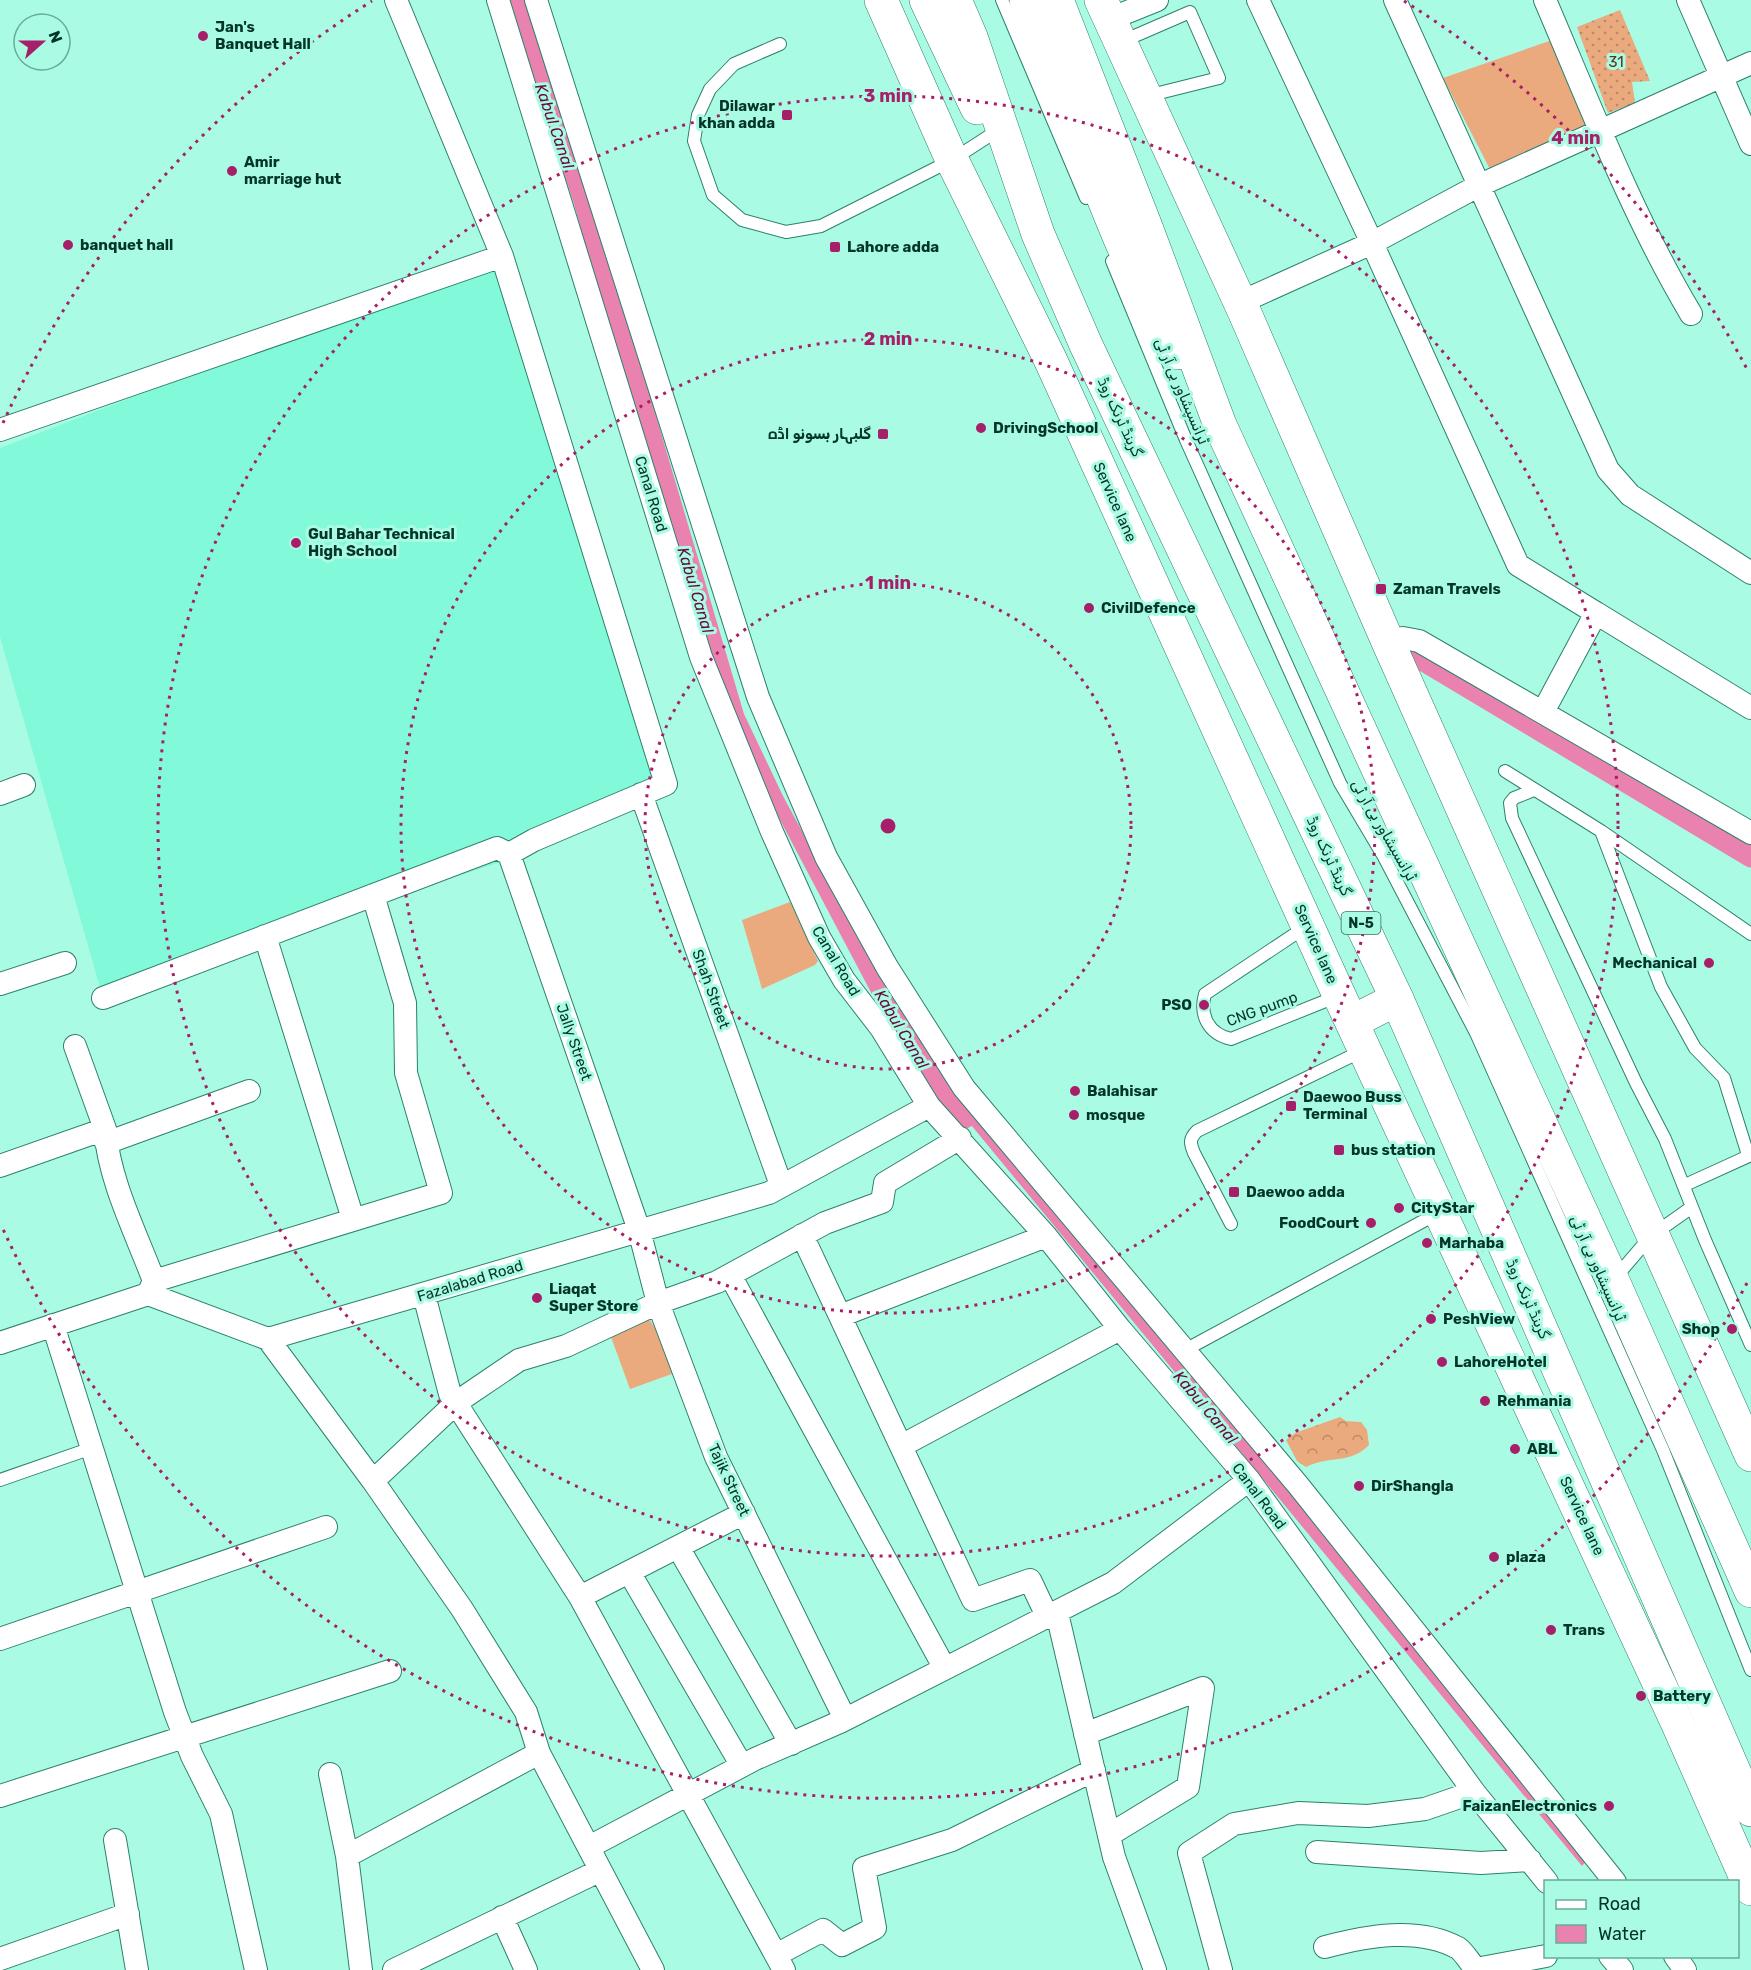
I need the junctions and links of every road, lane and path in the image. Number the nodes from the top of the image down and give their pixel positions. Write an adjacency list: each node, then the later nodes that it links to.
1 (396, 0): 29 (street)
2 (498, 0): 60 (street, Canal Road)
3 (536, 0): 86 (street)
4 (881, 0): 23 (main road, Service lane)
5 (926, 0): 21 (main road)
6 (955, 0): 26 (main road, گرینڈ ٹرنک روڈ / N-5)
7 (1002, 0): 25 (lane)
8 (1026, 0): 34 (main road)
9 (1057, 0): 34 (main road)
10 (1157, 0): 15 (street)
11 (1258, 0): 27 (street)
12 (1395, 0): 24 (street)
13 (1545, 0): 20 (street)
14 (1688, 0): 18 (street)
15 (1111, 20): 19 (main road); 19 (lane)
16 (780, 44): 23 (lane)
17 (1751, 63): 18 (street)
18 (1723, 76): 20 (street); 22 (street)
19 (1146, 96): 30 (main road)
20 (1602, 132): 24 (street); 31 (street)
21 (989, 136): 23 (lane); 26 (main road)
22 (1751, 144)
23 (952, 160): 33 (main road, Service lane)
24 (1478, 186): 27 (street); 36 (street)
25 (1091, 210)
26 (1038, 234): 32 (main road, گرینڈ ٹرنک روڈ / N-5)
27 (1372, 243): 30 (street); 37 (street)
28 (1109, 253): 104 (lane, ٹرانسپشاور بی آر ٹی)
29 (502, 256): 35 (street); 45 (street)
30 (1239, 303): 38 (main road)
31 (1691, 314)
32 (1086, 345): 33 (main road); 56 (main road, گرینڈ ٹرنک روڈ / N-5)
33 (1051, 361): 50 (main road, Service lane)
34 (1220, 425): 76 (main road)
35 (0, 430)
36 (1751, 573)
37 (1596, 613): 39 (street); 40 (street)
38 (1388, 642): 40 (street); 74 (main road)
39 (1751, 708)
40 (1544, 711): 47 (street)
41 (1505, 771): 43 (lane)
42 (24, 785): 44 (street)
43 (1534, 790): 46 (lane); 66 (lane)
44 (0, 794)
45 (641, 794): 48 (street); 65 (street, Shah Street)
46 (1601, 831): 51 (lane); 63 (lane)
47 (1751, 833)
48 (509, 854): 49 (street); 71 (street, Jally Street)
49 (373, 895): 52 (street); 69 (street)
50 (1308, 926): 57 (main road, Service lane); 57 (lane, CNG pump)
51 (1751, 934)
52 (265, 936): 55 (street); 69 (street)
53 (64, 963): 54 (street)
54 (0, 984)
55 (103, 998)
56 (1397, 999): 57 (main road); 117 (main road, گرینڈ ٹرنک روڈ / N-5)
57 (1352, 1022): 68 (main road, Service lane); 70 (lane)
58 (75, 1046): 61 (street)
59 (249, 1091): 61 (street)
60 (929, 1106): 62 (street, Canal Road); 65 (street, Fazalabad Road)
61 (105, 1136): 64 (street); 77 (street)
62 (960, 1138): 72 (street); 73 (street, Canal Road)
63 (1749, 1155): 66 (lane)
64 (0, 1166)
65 (781, 1185): 71 (street, Fazalabad Road)
66 (1685, 1185): 67 (lane)
67 (1692, 1207): 74 (lane); 85 (lane)
68 (1441, 1212): 86 (lane); 127 (main road, Service lane)
69 (353, 1219): 77 (street)
70 (1231, 1224)
71 (639, 1230): 78 (street, Fazalabad Road); 79 (street, Tajik Street)
72 (802, 1235): 75 (street); 80 (street)
73 (1046, 1236): 80 (street); 82 (street, Canal Road)
74 (1652, 1236): 76 (lane); 90 (main road)
75 (730, 1275): 79 (street); 103 (street)
76 (1613, 1281): 99 (main road)
77 (151, 1287): 81 (street); 83 (street)
78 (424, 1295): 83 (street, Fazalabad Road); 87 (street)
79 (658, 1303): 87 (street); 94 (street, Tajik Street)
80 (840, 1316): 88 (street)
81 (53, 1325): 84 (street); 89 (street)
82 (1120, 1329): 88 (street); 92 (street, Canal Road)
83 (268, 1339): 93 (street)
84 (0, 1343)
85 (1751, 1345)
86 (1185, 1350): 126 (street)
87 (457, 1402): 93 (street); 100 (street)
88 (901, 1446): 101 (street)
89 (92, 1448): 91 (lane); 98 (street)
90 (1751, 1455)
91 (0, 1480)
92 (1249, 1480): 101 (street); 114 (street, Canal Road)
93 (373, 1481): 110 (street)
94 (744, 1513): 96 (street); 106 (street, Tajik Street)
95 (326, 1527): 98 (street)
96 (678, 1547): 97 (street); 109 (street)
97 (629, 1572): 100 (street); 111 (street)
98 (137, 1591): 102 (street); 108 (street)
99 (1751, 1591)
100 (580, 1597): 115 (street)
101 (1053, 1615): 103 (street); 107 (street)
102 (0, 1639)
103 (944, 1667): 106 (street)
104 (1751, 1670)
105 (390, 1671): 108 (street)
106 (845, 1719): 109 (street)
107 (1085, 1734): 112 (street); 118 (street)
108 (184, 1736): 116 (street); 137 (street)
109 (790, 1744): 111 (street)
110 (539, 1753): 120 (street); 122 (street)
111 (742, 1766): 115 (street)
112 (1094, 1770): 118 (street); 135 (street)
113 (330, 1774): 122 (street)
114 (1474, 1792): 123 (street, Canal Road); 143 (street)
115 (689, 1793): 120 (street); 135 (street)
116 (0, 1796)
117 (1751, 1810)
118 (1109, 1835): 142 (street)
119 (115, 1840): 128 (street)
120 (589, 1847): 124 (street)
121 (1317, 1852): 123 (street)
122 (347, 1856): 138 (street)
123 (1530, 1860): 125 (street, Canal Road)
124 (600, 1871): 129 (street); 141 (street)
125 (1547, 1880)
126 (1614, 1880)
127 (1751, 1889)
128 (128, 1914): 134 (street); 136 (street)
129 (501, 1917): 139 (street); 140 (street)
130 (1326, 1947): 131 (street)
131 (1544, 1956)
132 (1612, 1958): 144 (street)
133 (1676, 1958): 145 (street)
134 (0, 1959)
135 (780, 1962)
136 (137, 1970)
137 (256, 1970)
138 (361, 1970)
139 (394, 1970)
140 (526, 1970)
141 (653, 1970)
142 (1155, 1970)
143 (1221, 1970)
144 (1622, 1970)
145 (1685, 1970)

